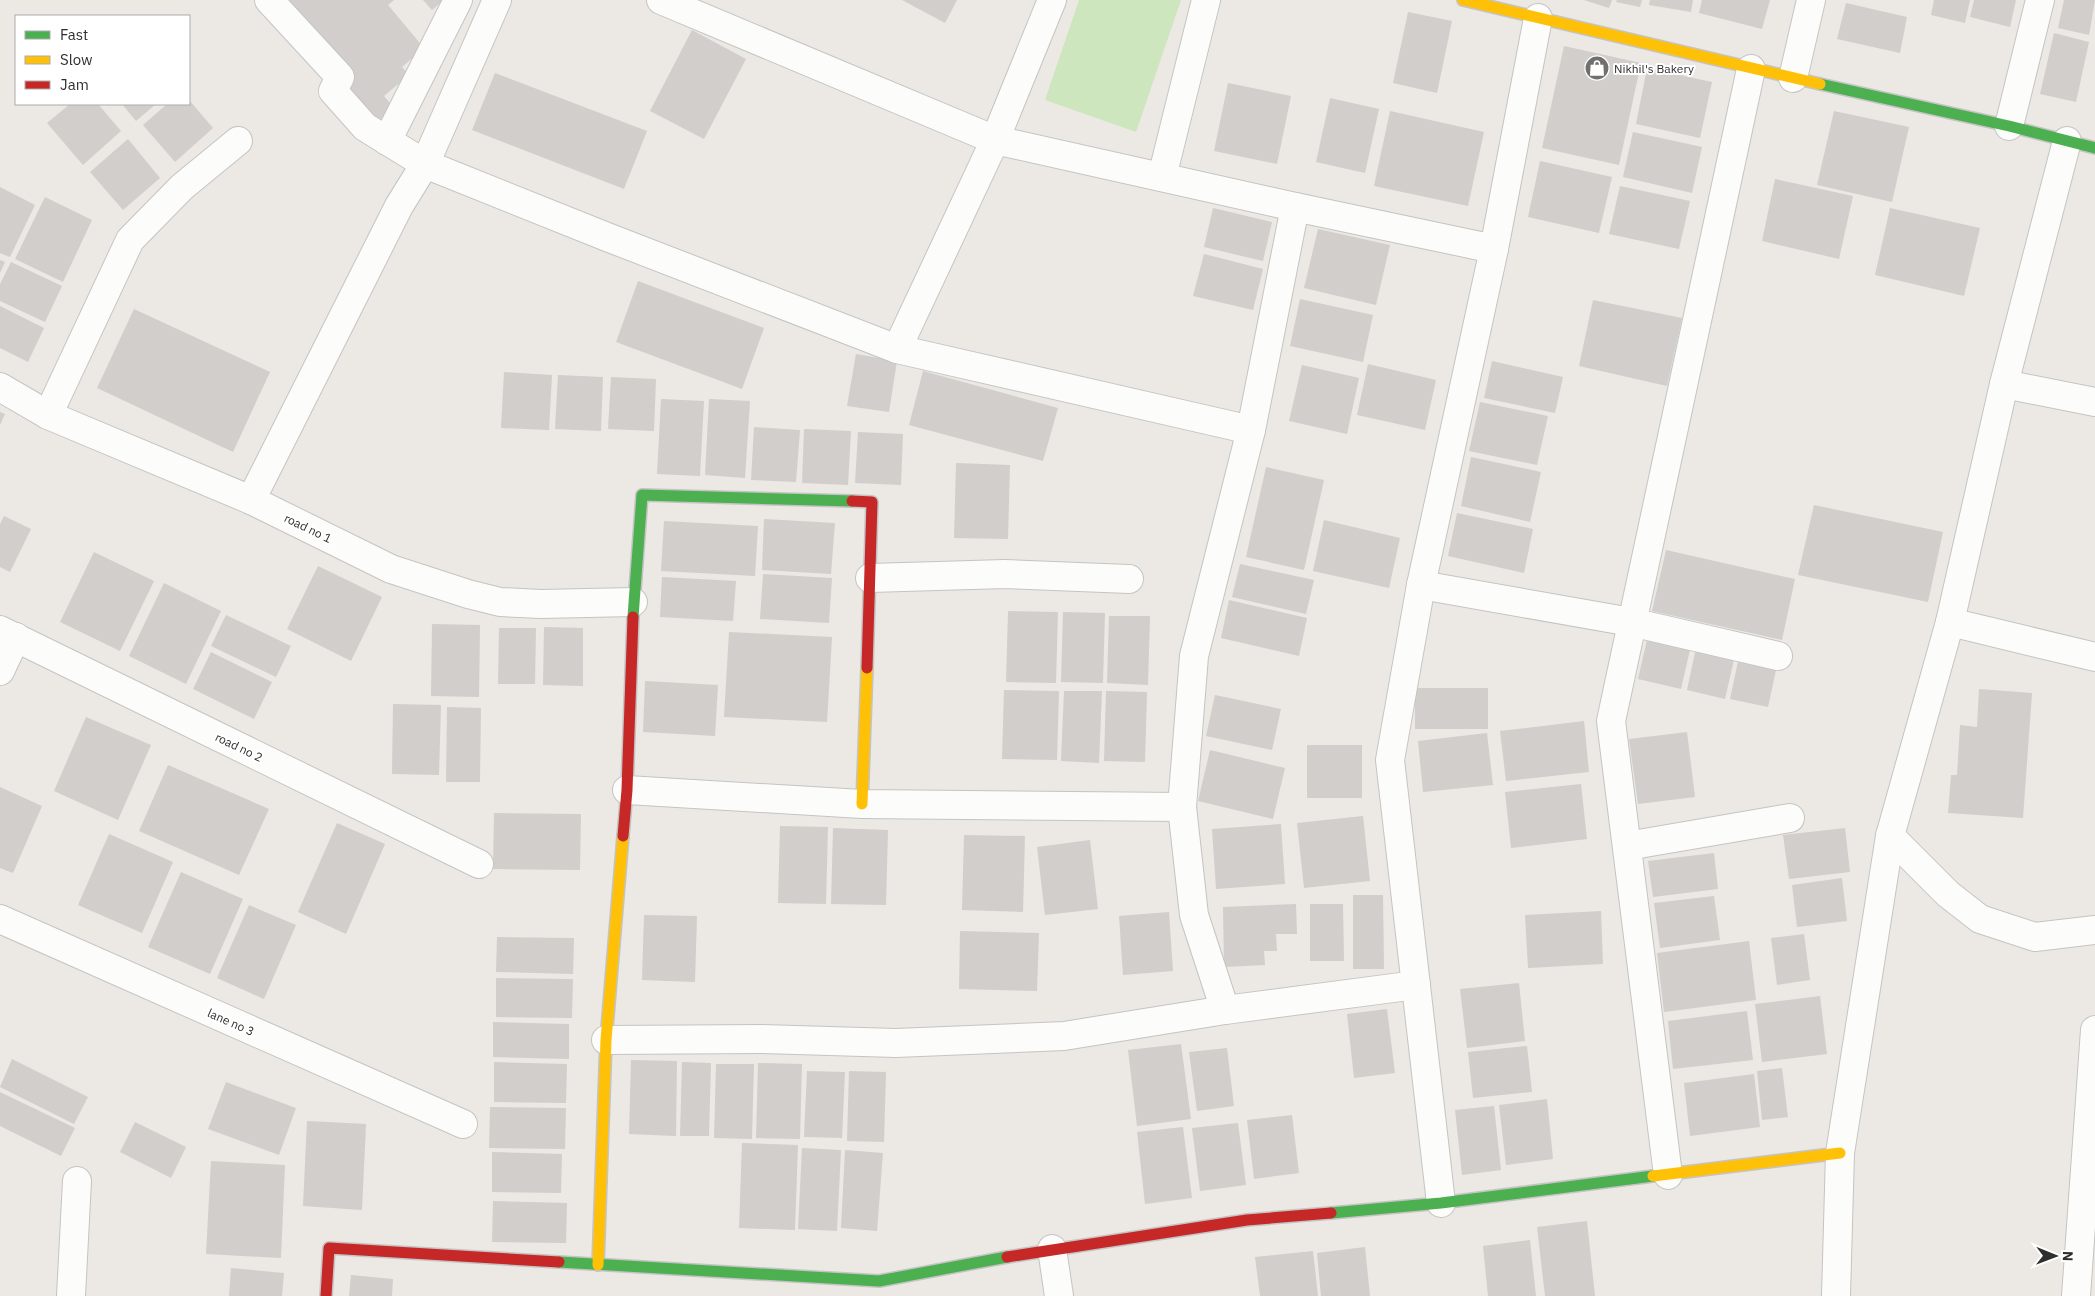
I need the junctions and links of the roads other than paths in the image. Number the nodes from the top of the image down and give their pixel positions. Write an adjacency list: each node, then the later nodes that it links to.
1 (269, 0): 16 (street)
2 (458, 0): 16 (street)
3 (497, 0): 19 (street)
4 (662, 0): 14 (street)
5 (1052, 0): 14 (street)
6 (1206, 0): 20 (street)
7 (1462, 0): 10 (street)
8 (1811, 0): 12 (street)
9 (2040, 0): 13 (street)
10 (1538, 18): 11 (street); 22 (street)
11 (1751, 69): 12 (street); 34 (street)
12 (1793, 78): 13 (street)
13 (2009, 126): 17 (street)
14 (994, 140): 20 (street); 23 (street)
15 (238, 141): 27 (street)
16 (388, 141): 19 (street)
17 (2067, 142): 18 (street); 24 (street)
18 (2095, 148)
19 (425, 164): 23 (street); 29 (street)
20 (1162, 177): 21 (street)
21 (1296, 207): 22 (street); 28 (street)
22 (1494, 249): 32 (street)
23 (897, 349): 28 (street)
24 (2004, 384): 26 (street); 35 (street)
25 (0, 386): 27 (street, road no 1)
26 (2095, 402)
27 (48, 416): 29 (street, road no 1)
28 (1251, 430): 42 (street)
29 (251, 500): 33 (street, road no 1)
30 (870, 578): 31 (street); 33 (street); 41 (street)
31 (1129, 579)
32 (1421, 586): 34 (street); 49 (street)
33 (633, 602): 40 (street)
34 (1631, 622): 37 (street); 45 (street)
35 (1950, 622): 38 (street); 44 (street)
36 (8, 634): 39 (street); 46 (street, road no 2)
37 (1778, 656)
38 (2095, 657)
39 (0, 671)
40 (627, 790): 41 (street); 52 (street)
41 (862, 804): 42 (street)
42 (1182, 806): 50 (street)
43 (1790, 818): 45 (street)
44 (1890, 836): 48 (street); 55 (street)
45 (1627, 846): 56 (street)
46 (479, 864)
47 (0, 920): 54 (street, lane no 3)
48 (2095, 930)
49 (1416, 985): 50 (street); 58 (street)
50 (1225, 1010): 52 (street)
51 (2095, 1030): 53 (street)
52 (606, 1040): 60 (street)
53 (2092, 1119): 65 (street)
54 (463, 1124)
55 (1840, 1153): 56 (street); 64 (street)
56 (1668, 1175): 58 (street)
57 (77, 1181): 61 (street)
58 (1442, 1203): 59 (street)
59 (1052, 1249): 60 (street); 63 (street)
60 (598, 1265): 62 (street)
61 (71, 1296)
62 (326, 1296)
63 (1059, 1296)
64 (1836, 1296)
65 (2076, 1296)

